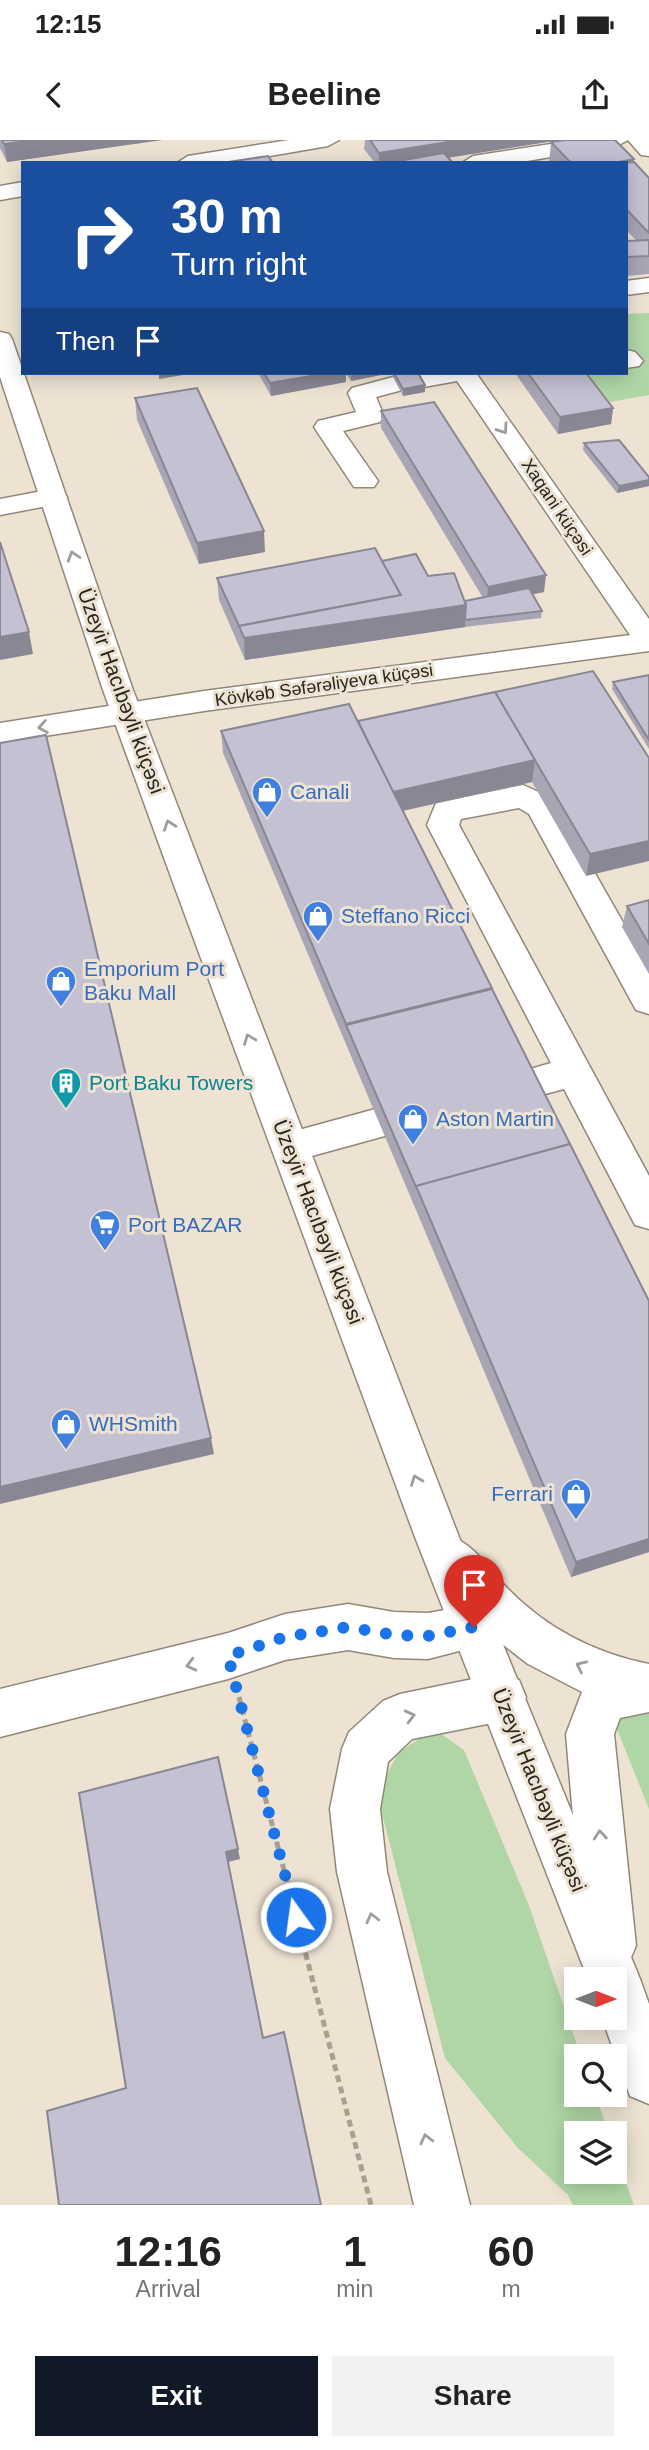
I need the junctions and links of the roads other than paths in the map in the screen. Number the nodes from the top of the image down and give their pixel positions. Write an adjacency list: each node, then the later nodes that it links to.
1 (617, 140): 5 (main road)
2 (639, 140): 4 (main road)
3 (314, 141): 6 (main road); 7 (main road)
4 (649, 150)
5 (541, 158): 8 (main road)
6 (199, 161)
7 (320, 161)
8 (500, 161)
9 (21, 189): 10 (main road)
10 (0, 193)
11 (649, 285): 12 (main road)
12 (628, 288)
13 (0, 339): 17 (main road, Üzeyir Hacıbəyli küçəsi)
14 (446, 375): 16 (main road)
15 (465, 375): 19 (main road, Xaqani küçəsi, one-way to 19)
16 (364, 481)
17 (53, 497): 18 (main road); 20 (main road, Üzeyir Hacıbəyli küçəsi, one-way to 17)
18 (0, 507)
19 (649, 641): 20 (main road, Kövkəb Səfərəliyeva küçəsi)
20 (128, 713): 21 (main road, Kövkəb Səfərəliyeva küçəsi, one-way to 21); 26 (main road, Üzeyir Hacıbəyli küçəsi, one-way to 20)
21 (0, 733)
22 (649, 1000): 23 (main road)
23 (574, 1072): 24 (main road); 27 (main road)
24 (526, 1084)
25 (379, 1123): 26 (main road)
26 (290, 1147): 28 (main road, Üzeyir Hacıbəyli küçəsi, one-way to 26)
27 (649, 1213)
28 (437, 1537): 29 (main road, Üzeyir Hacıbəyli küçəsi); 30 (main road, one-way to 28)
29 (474, 1627): 31 (main road, Üzeyir Hacıbəyli küçəsi); 32 (main road, one-way to 32)
30 (648, 1689): 34 (main road, one-way to 30)
31 (502, 1697): 33 (main road, Üzeyir Hacıbəyli küçəsi); 37 (main road, one-way to 31)
32 (0, 1713)
33 (610, 1967)
34 (613, 1967)
35 (627, 2015): 36 (main road, Üzeyir Hacıbəyli küçəsi)
36 (649, 2077)
37 (442, 2205)

